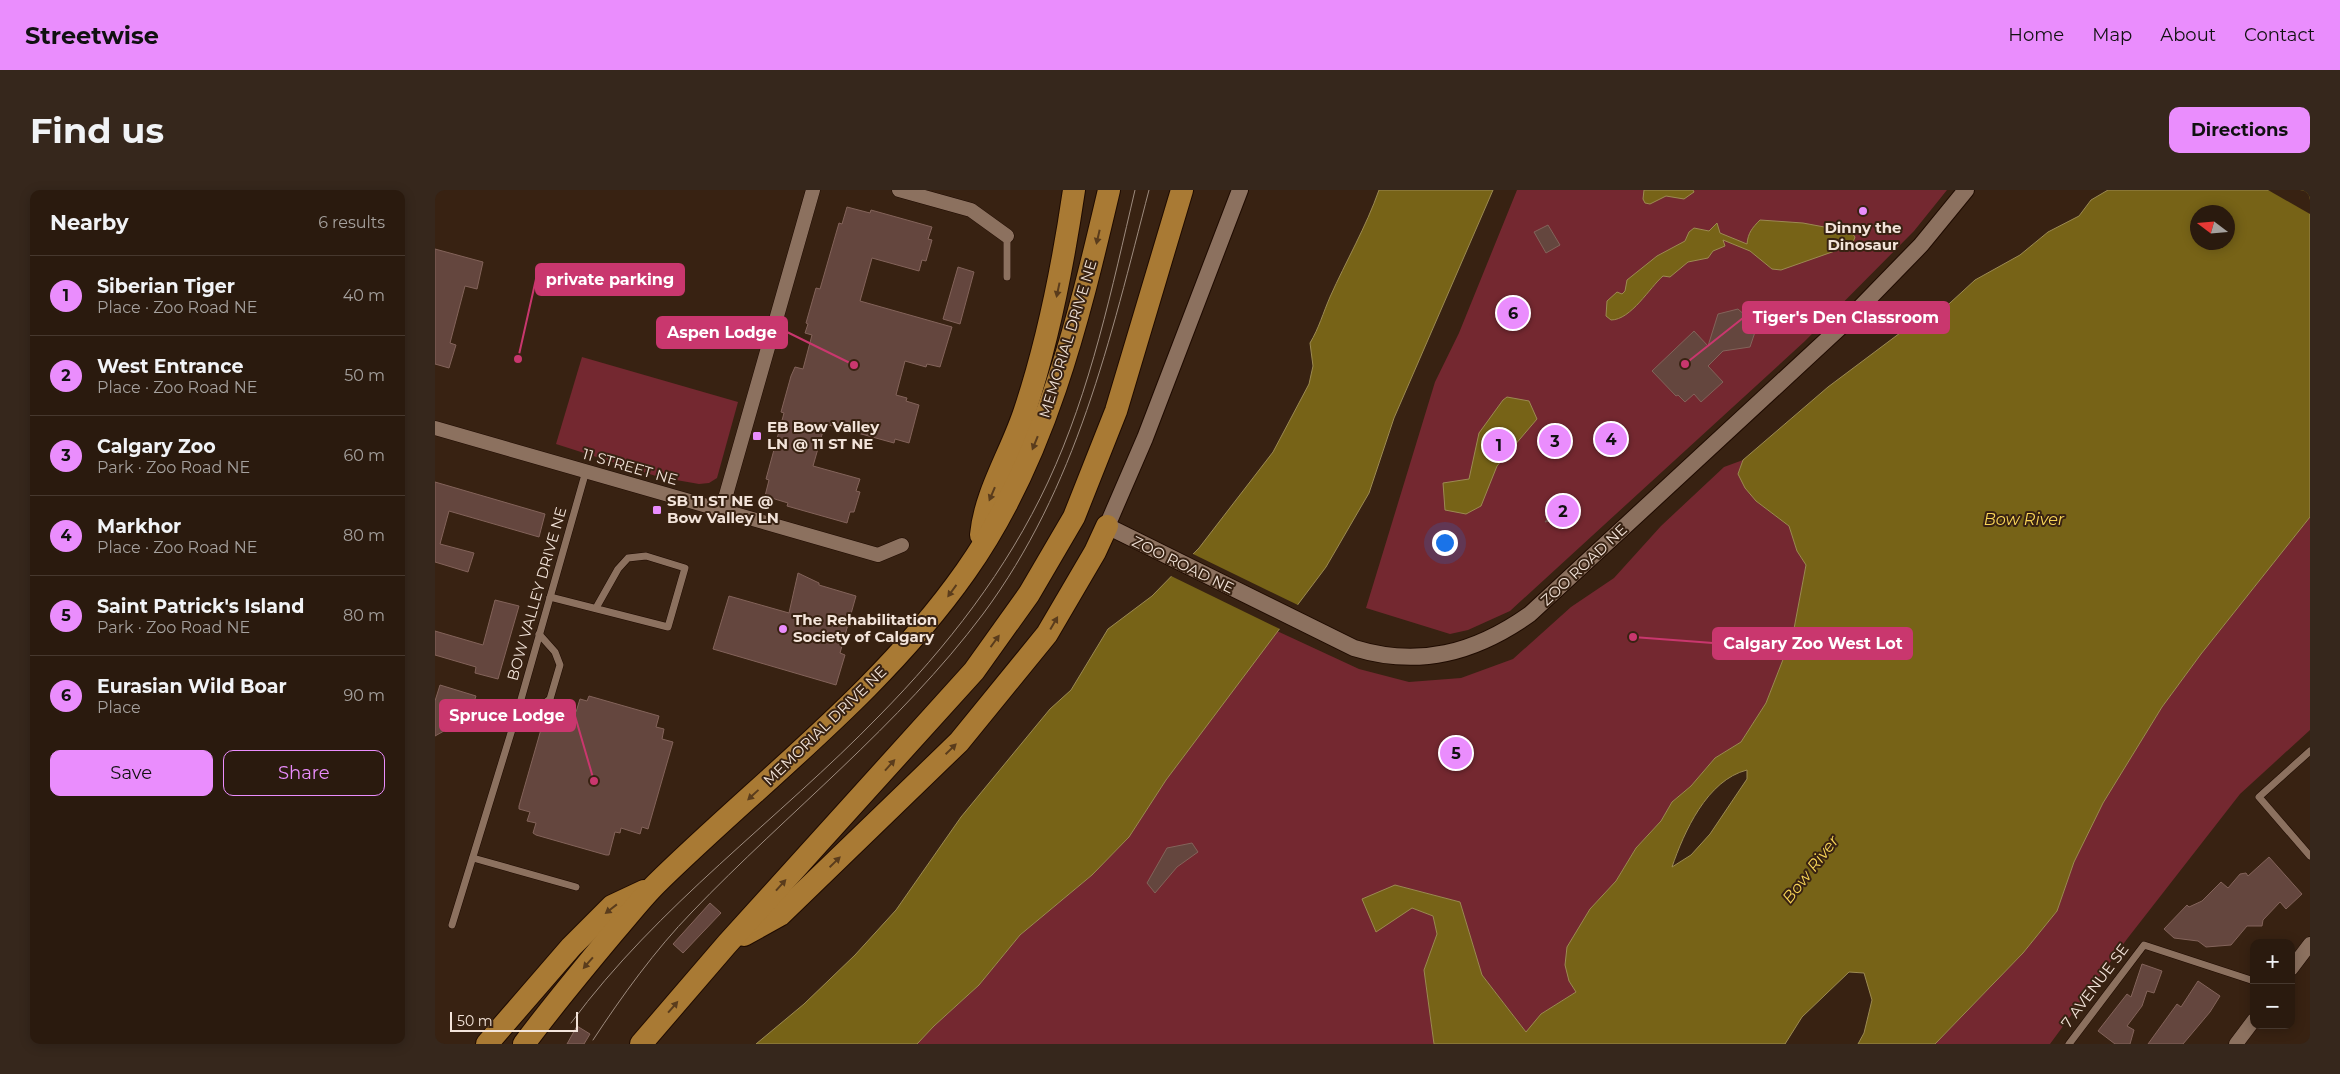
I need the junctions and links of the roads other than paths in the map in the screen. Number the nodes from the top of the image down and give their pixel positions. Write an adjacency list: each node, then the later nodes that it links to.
1 (813, 190): 12 (street)
2 (901, 190): 8 (street)
3 (1074, 190): 15 (highway, one-way to 15)
4 (1109, 190): 15 (highway, MEMORIAL DRIVE NE, one-way to 15)
5 (1182, 190): 26 (highway, one-way to 5)
6 (1240, 190): 13 (street)
7 (1966, 190): 13 (street, ZOO ROAD NE)
8 (1007, 236): 9 (lane)
9 (1007, 277)
10 (435, 428): 11 (street, 11 STREET NE)
11 (586, 471): 12 (street, 11 STREET NE); 16 (lane, BOW VALLEY DRIVE NE)
12 (722, 510): 14 (street, 11 STREET NE)
13 (1107, 526): 26 (highway, one-way to 13)
14 (902, 545)
15 (979, 551): 23 (highway, MEMORIAL DRIVE NE, one-way to 23)
16 (550, 597): 17 (lane); 18 (lane, BOW VALLEY DRIVE NE)
17 (596, 608): 17 (lane)
18 (539, 634): 19 (lane, BOW VALLEY DRIVE NE); 19 (lane)
19 (518, 710): 22 (lane, BOW VALLEY DRIVE NE)
20 (2310, 751): 21 (lane)
21 (2310, 856)
22 (473, 858): 24 (lane); 25 (lane, BOW VALLEY DRIVE NE)
23 (654, 886): 31 (highway, one-way to 31); 32 (highway, MEMORIAL DRIVE NE, one-way to 32)
24 (575, 887)
25 (452, 925)
26 (727, 944): 33 (highway, one-way to 26)
27 (2310, 944): 28 (street)
28 (2295, 965)
29 (2250, 980): 34 (lane, 7 AVENUE SE)
30 (2250, 1025): 35 (street)
31 (487, 1044)
32 (525, 1044)
33 (641, 1044)
34 (2069, 1044)
35 (2236, 1044)

